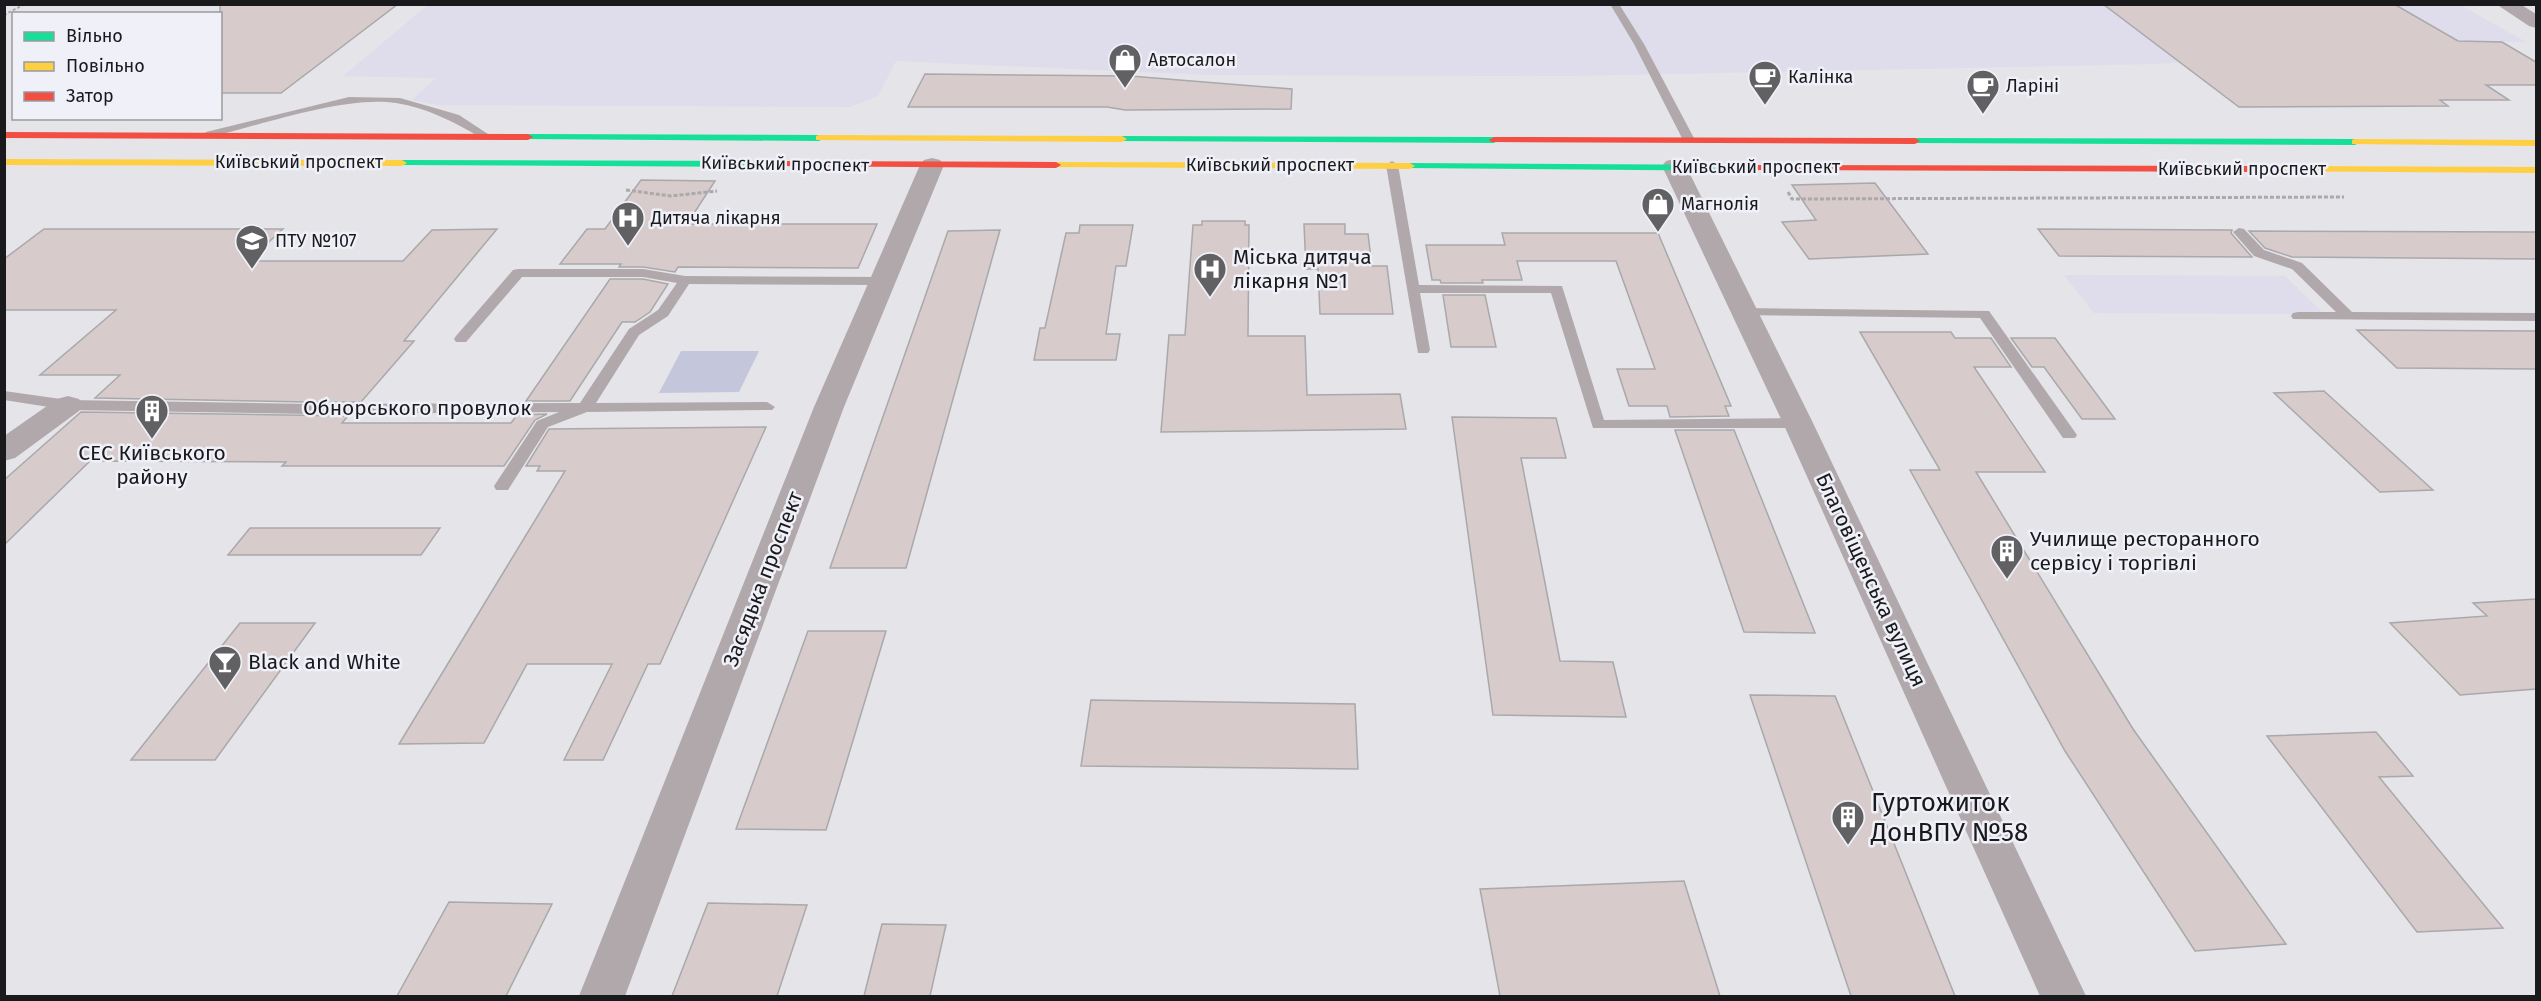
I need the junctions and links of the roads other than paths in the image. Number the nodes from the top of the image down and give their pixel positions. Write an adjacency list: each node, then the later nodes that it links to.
1 (1614, 4): 10 (lane)
2 (2505, 4): 3 (street)
3 (2532, 14)
4 (4, 135): 5 (main road, Київський проспект)
5 (206, 135): 6 (main road, Київський проспект); 6 (lane)
6 (485, 136): 7 (main road, Київський проспект)
7 (1583, 140): 10 (main road, Київський проспект); 14 (main road)
8 (1733, 141): 9 (main road, Київський проспект); 10 (main road, Київський проспект); 15 (main road)
9 (2536, 143)
10 (1682, 153): 14 (main road, Київський проспект); 15 (main road, Київський проспект); 21 (street, Благовіщенська вулиця)
11 (4, 162): 12 (main road, Київський проспект)
12 (932, 165): 13 (main road, Київський проспект); 19 (street, Засядька проспект)
13 (1392, 165): 14 (main road, Київський проспект); 20 (lane)
14 (1592, 166)
15 (1748, 167): 16 (main road, Київський проспект)
16 (2536, 170)
17 (2239, 232): 23 (lane)
18 (685, 280): 19 (lane); 25 (lane); 30 (lane)
19 (883, 281): 35 (street, Засядька проспект)
20 (1413, 289): 26 (lane); 31 (lane)
21 (1744, 312): 31 (street, Благовіщенська вулиця); 32 (lane)
22 (2298, 316): 23 (lane)
23 (2348, 316): 24 (lane)
24 (2536, 317)
25 (461, 339)
26 (1423, 350)
27 (4, 395): 28 (lane, Обнорського провулок)
28 (68, 405): 30 (lane, Обнорського провулок); 33 (street)
29 (767, 407): 30 (lane, Обнорського провулок)
30 (585, 408): 34 (lane)
31 (1798, 423): 36 (street, Благовіщенська вулиця)
32 (2069, 435)
33 (4, 451)
34 (502, 486)
35 (602, 996)
36 (2063, 996)

